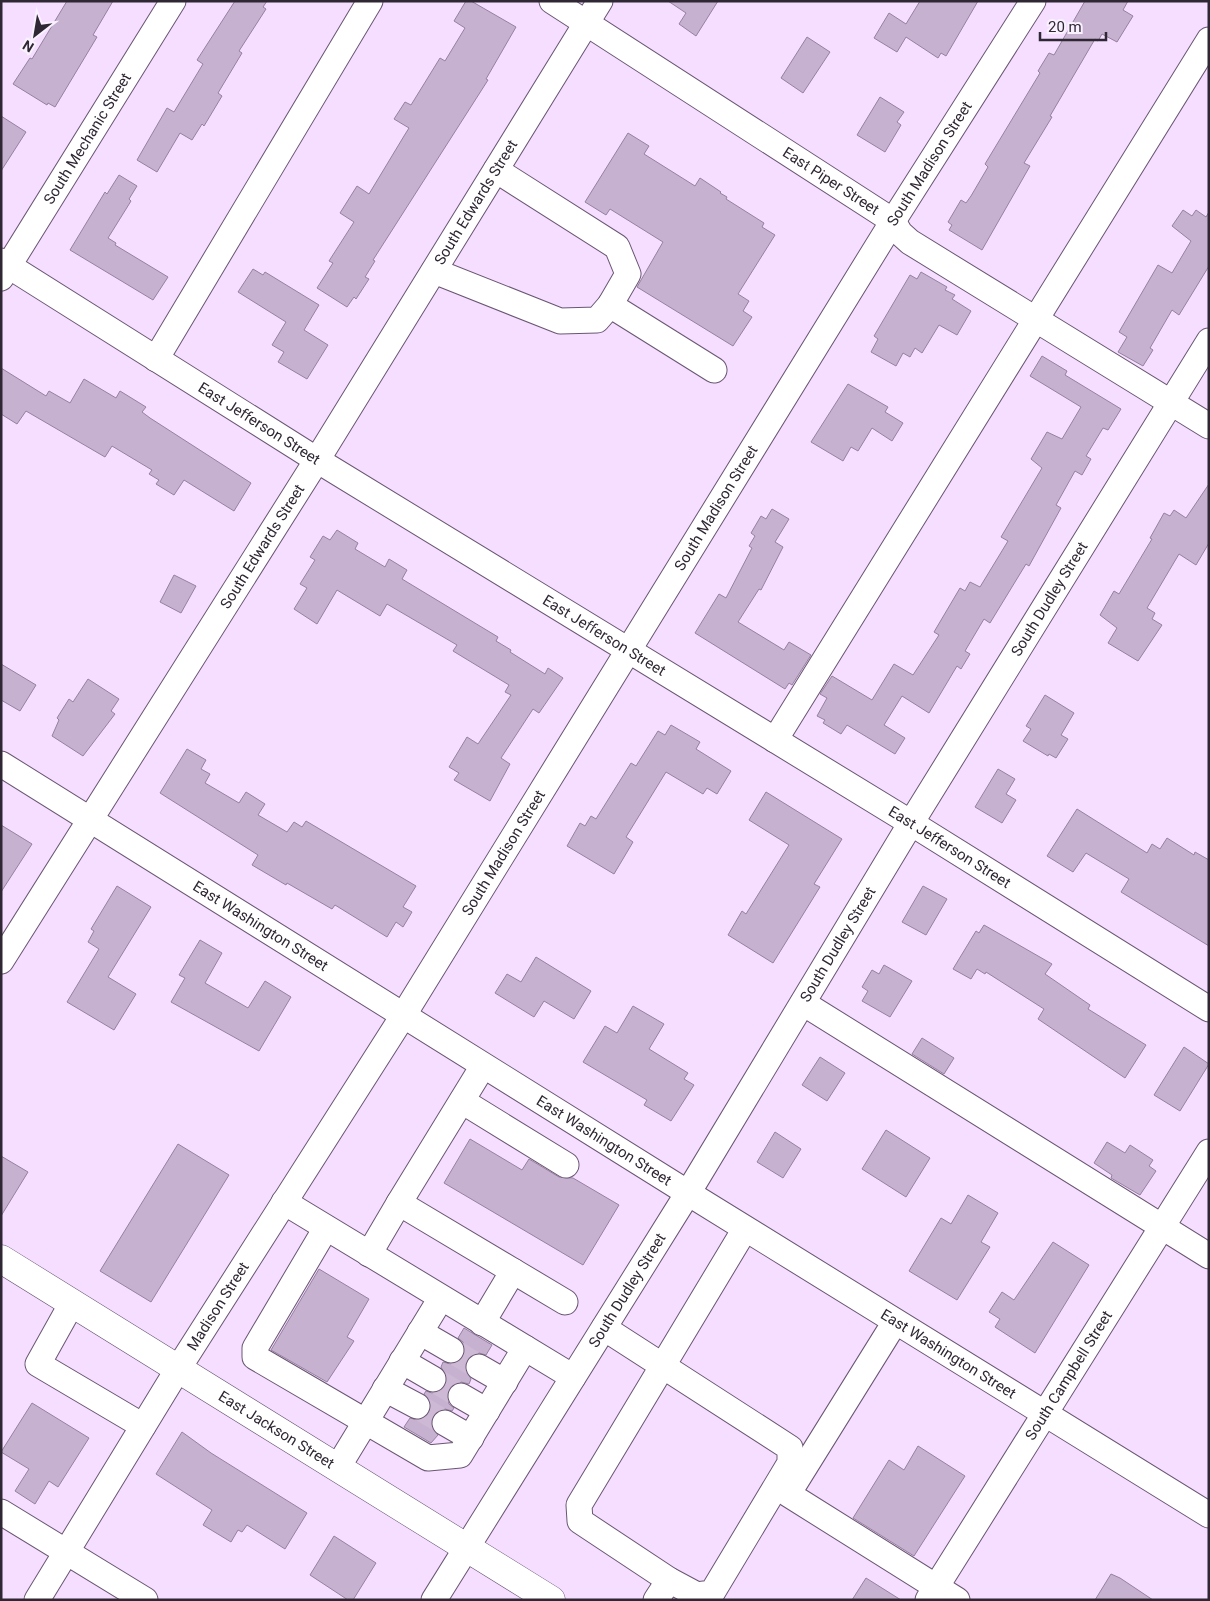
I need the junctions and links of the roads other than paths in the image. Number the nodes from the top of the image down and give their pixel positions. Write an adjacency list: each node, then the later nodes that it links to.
1 (174, 1): 10 (street, South Mechanic Street)
2 (370, 1): 15 (street)
3 (552, 1): 6 (street, East Piper Street)
4 (600, 1): 6 (street, South Edwards Street)
5 (1033, 1): 9 (street, South Madison Street)
6 (586, 23): 8 (street, South Edwards Street); 9 (street, East Piper Street)
7 (1209, 40): 13 (street)
8 (496, 170): 11 (street, South Edwards Street); 12 (street)
9 (893, 221): 13 (street, East Piper Street); 20 (street, South Madison Street)
10 (4, 268): 15 (street, East Jefferson Street)
11 (434, 271): 12 (street); 19 (street, South Edwards Street)
12 (610, 305): 16 (street)
13 (1036, 320): 17 (street, East Piper Street); 21 (street)
14 (1209, 341): 17 (street, South Dudley Street)
15 (156, 359): 19 (street, East Jefferson Street)
16 (714, 370)
17 (1170, 403): 18 (street, East Piper Street); 24 (street, South Dudley Street)
18 (1209, 426)
19 (317, 460): 20 (street, East Jefferson Street); 23 (street, South Edwards Street)
20 (628, 650): 21 (street, East Jefferson Street); 28 (street, South Madison Street)
21 (775, 740): 24 (street, East Jefferson Street)
22 (1, 764): 23 (street, East Washington Street)
23 (90, 818): 25 (street, South Edwards Street); 28 (street, East Washington Street)
24 (911, 823): 26 (street, South Dudley Street); 27 (street, East Jefferson Street)
25 (1, 961)
26 (803, 1002): 33 (street, South Dudley Street); 36 (street)
27 (1209, 1009)
28 (403, 1016): 29 (street, East Washington Street); 34 (street, Madison Street)
29 (483, 1066): 30 (street); 33 (street, East Washington Street)
30 (462, 1101): 32 (street); 35 (street)
31 (1209, 1152): 36 (street, South Campbell Street)
32 (566, 1165)
33 (688, 1193): 38 (street, East Washington Street); 48 (street, South Dudley Street)
34 (284, 1202): 37 (street); 55 (street, Madison Street)
35 (399, 1203): 39 (street); 42 (street)
36 (1163, 1226): 40 (street); 63 (street, South Campbell Street)
37 (326, 1228): 39 (street); 64 (street)
38 (746, 1229): 46 (street, East Washington Street); 54 (street)
39 (369, 1254): 43 (street)
40 (1209, 1256)
41 (1, 1259): 45 (highway, East Jackson Street)
42 (513, 1271): 44 (street); 47 (street)
43 (441, 1298): 47 (street); 49 (street)
44 (565, 1302)
45 (72, 1303): 55 (highway, East Jackson Street); 66 (street)
46 (896, 1322): 63 (street, East Washington Street); 74 (street)
47 (482, 1323): 50 (street)
48 (604, 1328): 54 (street); 56 (street, South Dudley Street)
49 (420, 1332): 51 (street); 52 (street)
50 (525, 1348): 56 (street); 58 (street)
51 (451, 1350)
52 (402, 1361): 57 (street); 59 (street)
53 (479, 1367): 58 (street)
54 (662, 1367): 73 (street); 73 (street)
55 (178, 1368): 66 (street, Madison Street); 68 (highway, East Jackson Street)
56 (573, 1377): 71 (street, South Dudley Street)
57 (433, 1379)
58 (504, 1382): 62 (street)
59 (386, 1389): 61 (street); 64 (street)
60 (462, 1396): 62 (street)
61 (417, 1406)
62 (487, 1411): 67 (street)
63 (1046, 1414): 70 (street, East Washington Street); 74 (street, South Campbell Street)
64 (366, 1421): 67 (street); 68 (street)
65 (445, 1423): 67 (street)
66 (143, 1426): 72 (street, Madison Street)
67 (471, 1438)
68 (338, 1467): 71 (highway, East Jackson Street)
69 (1, 1512): 72 (street)
70 (1209, 1515)
71 (467, 1547): 75 (highway, East Jackson Street); 78 (street, South Dudley Street)
72 (67, 1552): 76 (street, Madison Street); 77 (street)
73 (663, 1590)
74 (940, 1595)
75 (543, 1596)
76 (37, 1600)
77 (145, 1600)
78 (434, 1600)

